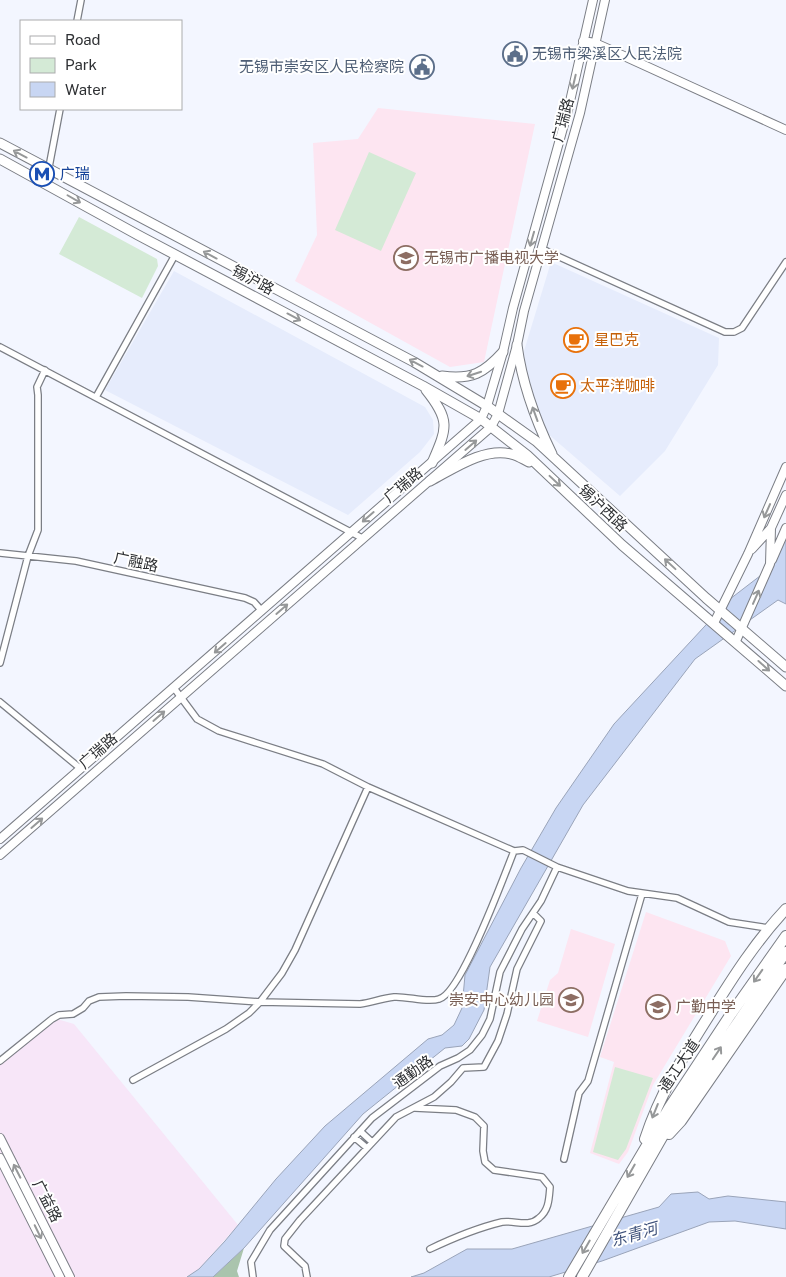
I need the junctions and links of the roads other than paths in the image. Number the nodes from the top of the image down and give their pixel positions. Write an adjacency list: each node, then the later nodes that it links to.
1 (81, 0): 4 (street)
2 (593, 0): 5 (main road, 广瑞路)
3 (605, 0): 6 (main road, 广瑞路)
4 (77, 20)
5 (583, 41): 6 (main road); 18 (main road, 广瑞路, one-way to 18)
6 (595, 43): 8 (main road); 13 (main road, 广瑞路)
7 (60, 110): 11 (street)
8 (786, 130)
9 (0, 143): 11 (main road, 锡沪路, one-way to 9)
10 (0, 159): 12 (main road, 锡沪路)
11 (48, 169): 12 (street); 20 (main road, 锡沪路, one-way to 11)
12 (46, 183): 14 (main road, 锡沪路, one-way to 14)
13 (542, 249): 15 (street); 16 (main road, 广瑞路)
14 (175, 255): 21 (main road, 锡沪路, one-way to 21); 22 (street)
15 (786, 262)
16 (517, 345): 24 (main road, 广瑞路); 27 (main road, one-way to 16)
17 (0, 347): 19 (street)
18 (503, 352): 20 (main road, one-way to 20); 23 (main road, 广瑞路)
19 (45, 370): 22 (street); 39 (street)
20 (437, 375): 23 (main road, 锡沪路)
21 (423, 386): 25 (main road, 锡沪路); 28 (main road)
22 (96, 397): 35 (street)
23 (487, 406): 24 (main road, 锡沪路); 25 (main road, 广瑞路)
24 (498, 414): 26 (main road, 广瑞路); 27 (main road, 锡沪路)
25 (481, 419): 26 (main road, 锡沪路); 28 (main road, 广瑞路)
26 (491, 427): 29 (main road, 锡沪西路); 31 (main road, 广瑞路, one-way to 26)
27 (555, 458): 42 (main road, 锡沪路, one-way to 27)
28 (432, 462): 35 (main road, 广瑞路, one-way to 35)
29 (538, 466): 31 (main road); 43 (main road, 锡沪西路, one-way to 43)
30 (786, 467): 38 (main road, one-way to 38)
31 (430, 481): 36 (main road, 广瑞路)
32 (786, 495): 33 (main road)
33 (771, 528): 38 (main road); 40 (main road)
34 (786, 528): 40 (main road)
35 (352, 532): 36 (street); 41 (main road, 广瑞路)
36 (362, 538): 50 (main road, 广瑞路, one-way to 36)
37 (0, 553): 39 (street, 广融路)
38 (748, 554): 42 (main road)
39 (28, 556): 41 (street, 广融路); 46 (street)
40 (770, 564): 44 (main road, one-way to 40)
41 (262, 610): 49 (main road, 广瑞路, one-way to 49)
42 (721, 610): 43 (main road); 44 (main road, 锡沪路)
43 (714, 623): 45 (main road, 锡沪西路)
44 (745, 630): 45 (main road); 47 (main road)
45 (738, 644): 48 (main road, one-way to 48)
46 (0, 664)
47 (786, 667)
48 (786, 686)
49 (174, 688): 50 (street); 52 (main road, 广瑞路)
50 (181, 697): 53 (street); 56 (main road, 广瑞路, one-way to 50)
51 (0, 702): 52 (street)
52 (81, 769): 54 (main road, 广瑞路)
53 (368, 787): 55 (street); 65 (street)
54 (0, 839)
55 (514, 851): 57 (street); 65 (street)
56 (0, 855)
57 (557, 867): 58 (street); 60 (street, 通勤路)
58 (642, 894): 61 (street); 77 (street)
59 (786, 909): 61 (highway)
60 (533, 914): 68 (street); 69 (street, 通勤路)
61 (768, 928): 75 (highway, one-way to 75)
62 (786, 936): 75 (highway, 通江大道, one-way to 75)
63 (786, 952): 74 (highway, 通江大道, one-way to 63)
64 (786, 969): 74 (highway)
65 (260, 1002): 66 (street); 67 (street)
66 (0, 1061)
67 (133, 1080)
68 (415, 1108): 72 (street); 78 (street)
69 (360, 1131): 70 (street, 通勤路); 72 (street)
70 (354, 1137): 73 (street); 81 (street, 通勤路)
71 (0, 1138): 80 (main road, 广益路, one-way to 71)
72 (372, 1142): 73 (street)
73 (367, 1148): 82 (street)
74 (656, 1148): 84 (highway, 通江大道)
75 (640, 1155): 83 (highway, 通江大道, one-way to 83)
76 (0, 1158): 79 (main road, 广益路, one-way to 79)
77 (564, 1159)
78 (430, 1249)
79 (60, 1277)
80 (70, 1277)
81 (254, 1277)
82 (307, 1277)
83 (569, 1277)
84 (582, 1277)

